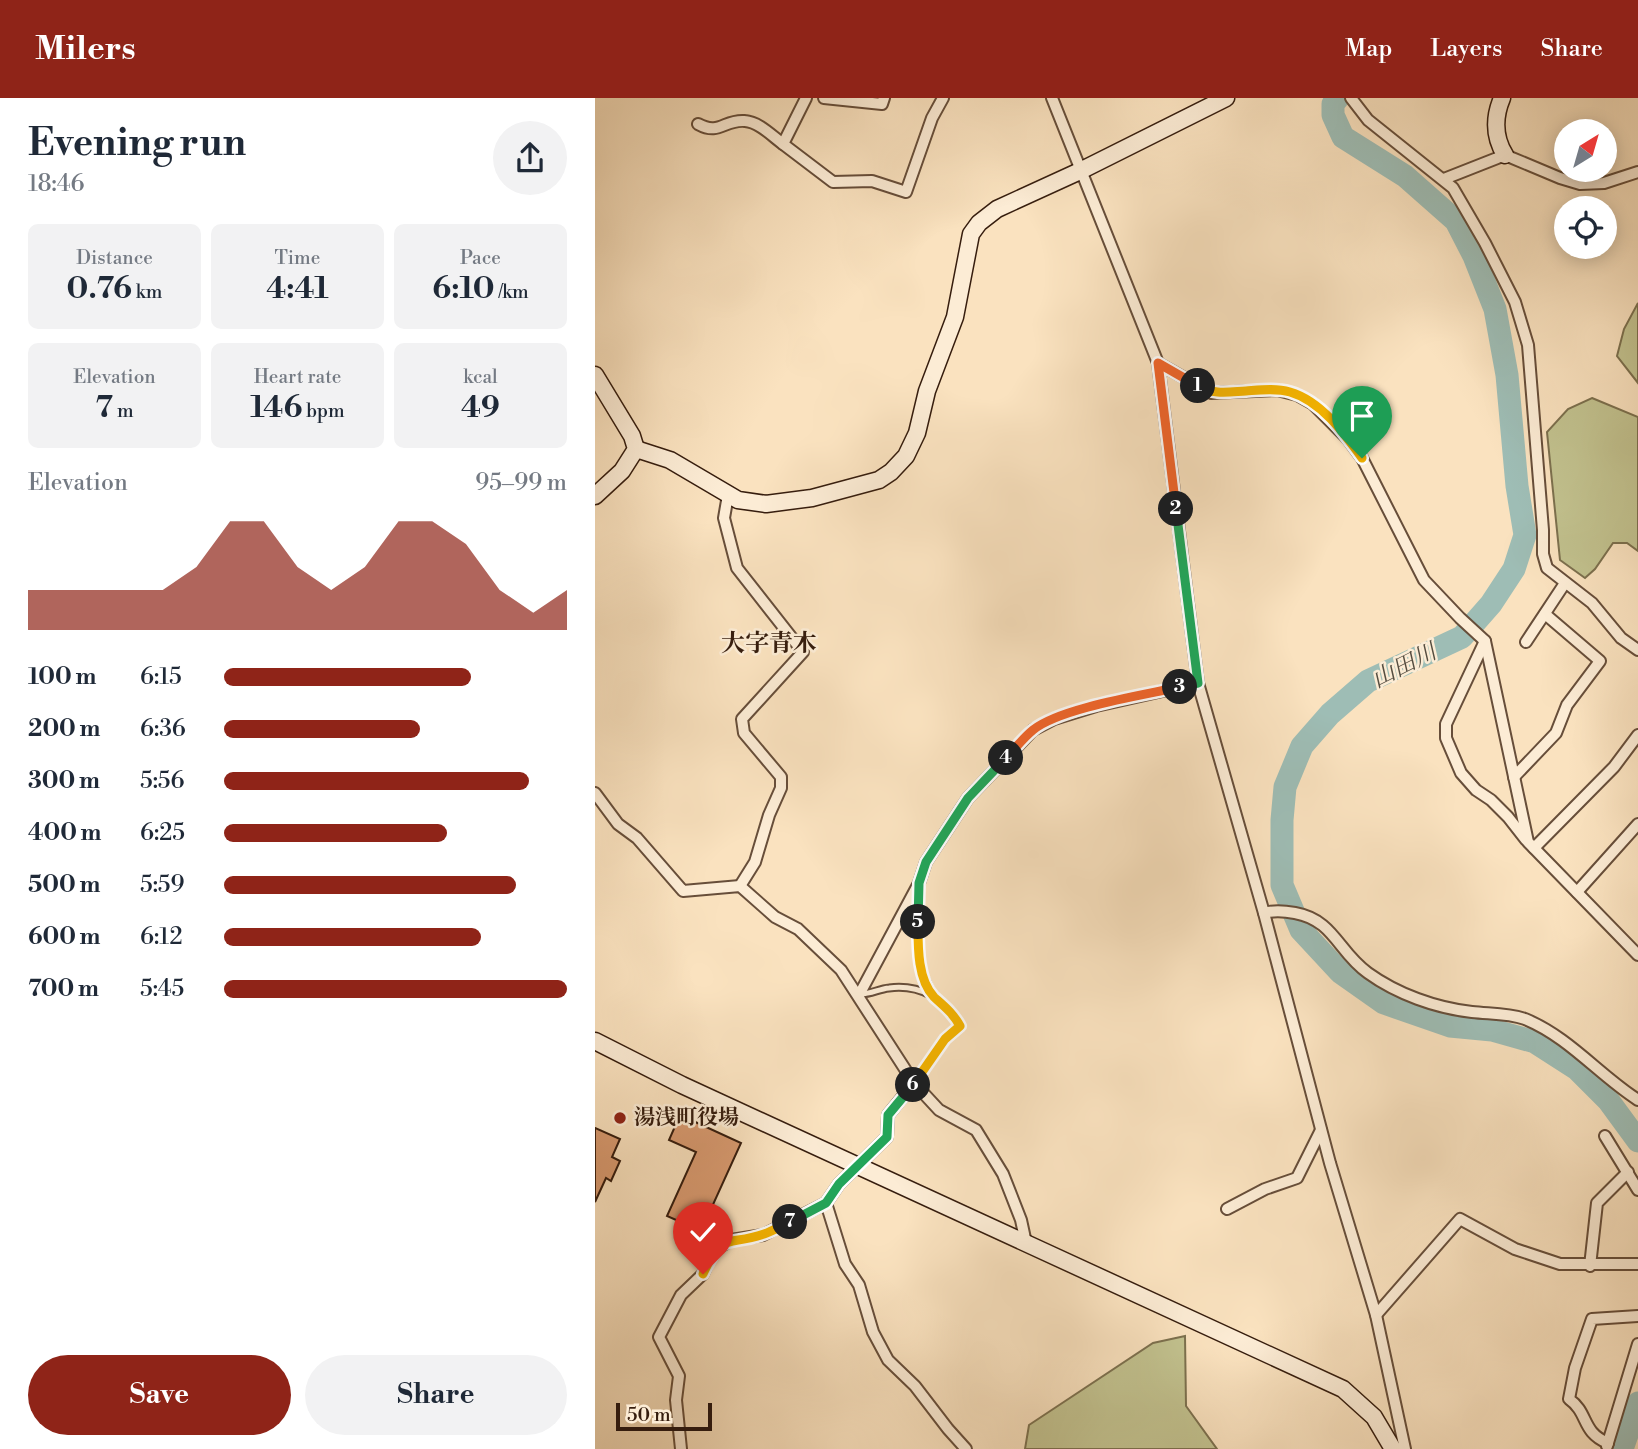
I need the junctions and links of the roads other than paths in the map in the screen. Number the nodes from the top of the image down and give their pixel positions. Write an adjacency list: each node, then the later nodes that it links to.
1 (806, 98): 10 (street)
2 (824, 98): 3 (street)
3 (884, 98)
4 (943, 98): 10 (street)
5 (1052, 98): 12 (street)
6 (1226, 98): 12 (street)
7 (1502, 98): 11 (street)
8 (1355, 99): 14 (street)
9 (698, 124): 10 (street)
10 (783, 144)
11 (1506, 155): 13 (street); 14 (street)
12 (1080, 171): 15 (street); 18 (street)
13 (1638, 172)
14 (1444, 179): 20 (street)
15 (1158, 363): 22 (street); 25 (street)
16 (595, 376): 17 (street)
17 (636, 449): 18 (street); 19 (street)
18 (728, 495): 32 (street)
19 (595, 496)
20 (1565, 583): 21 (street); 24 (street)
21 (1545, 614): 23 (street); 27 (street)
22 (1484, 640): 27 (street); 30 (street)
23 (1526, 642)
24 (1638, 650)
25 (1198, 683): 31 (street); 34 (street)
26 (1638, 735): 30 (street)
27 (1514, 777): 30 (street)
28 (595, 793): 32 (street)
29 (1638, 824): 33 (street)
30 (1531, 845): 33 (street)
31 (919, 883): 36 (street); 37 (lane)
32 (740, 886): 36 (street)
33 (1577, 892): 35 (street)
34 (1264, 913): 40 (street); 41 (street)
35 (1638, 955)
36 (859, 995): 37 (lane); 39 (street)
37 (933, 995): 39 (lane)
38 (595, 1041): 43 (street)
39 (914, 1083): 43 (street); 48 (street)
40 (1638, 1100)
41 (1321, 1130): 47 (street); 51 (street)
42 (1605, 1136): 44 (street)
43 (860, 1166): 46 (street); 48 (street)
44 (1628, 1172): 45 (street); 50 (street)
45 (1638, 1190)
46 (826, 1203): 55 (street); 56 (street)
47 (1227, 1209)
48 (1026, 1243): 57 (street)
49 (1638, 1264): 50 (street)
50 (1590, 1266): 51 (street)
51 (1376, 1315): 58 (street)
52 (1638, 1316): 54 (street)
53 (1638, 1345): 54 (street)
54 (1607, 1446)
55 (681, 1449)
56 (967, 1449)
57 (1394, 1449)
58 (1405, 1449)

